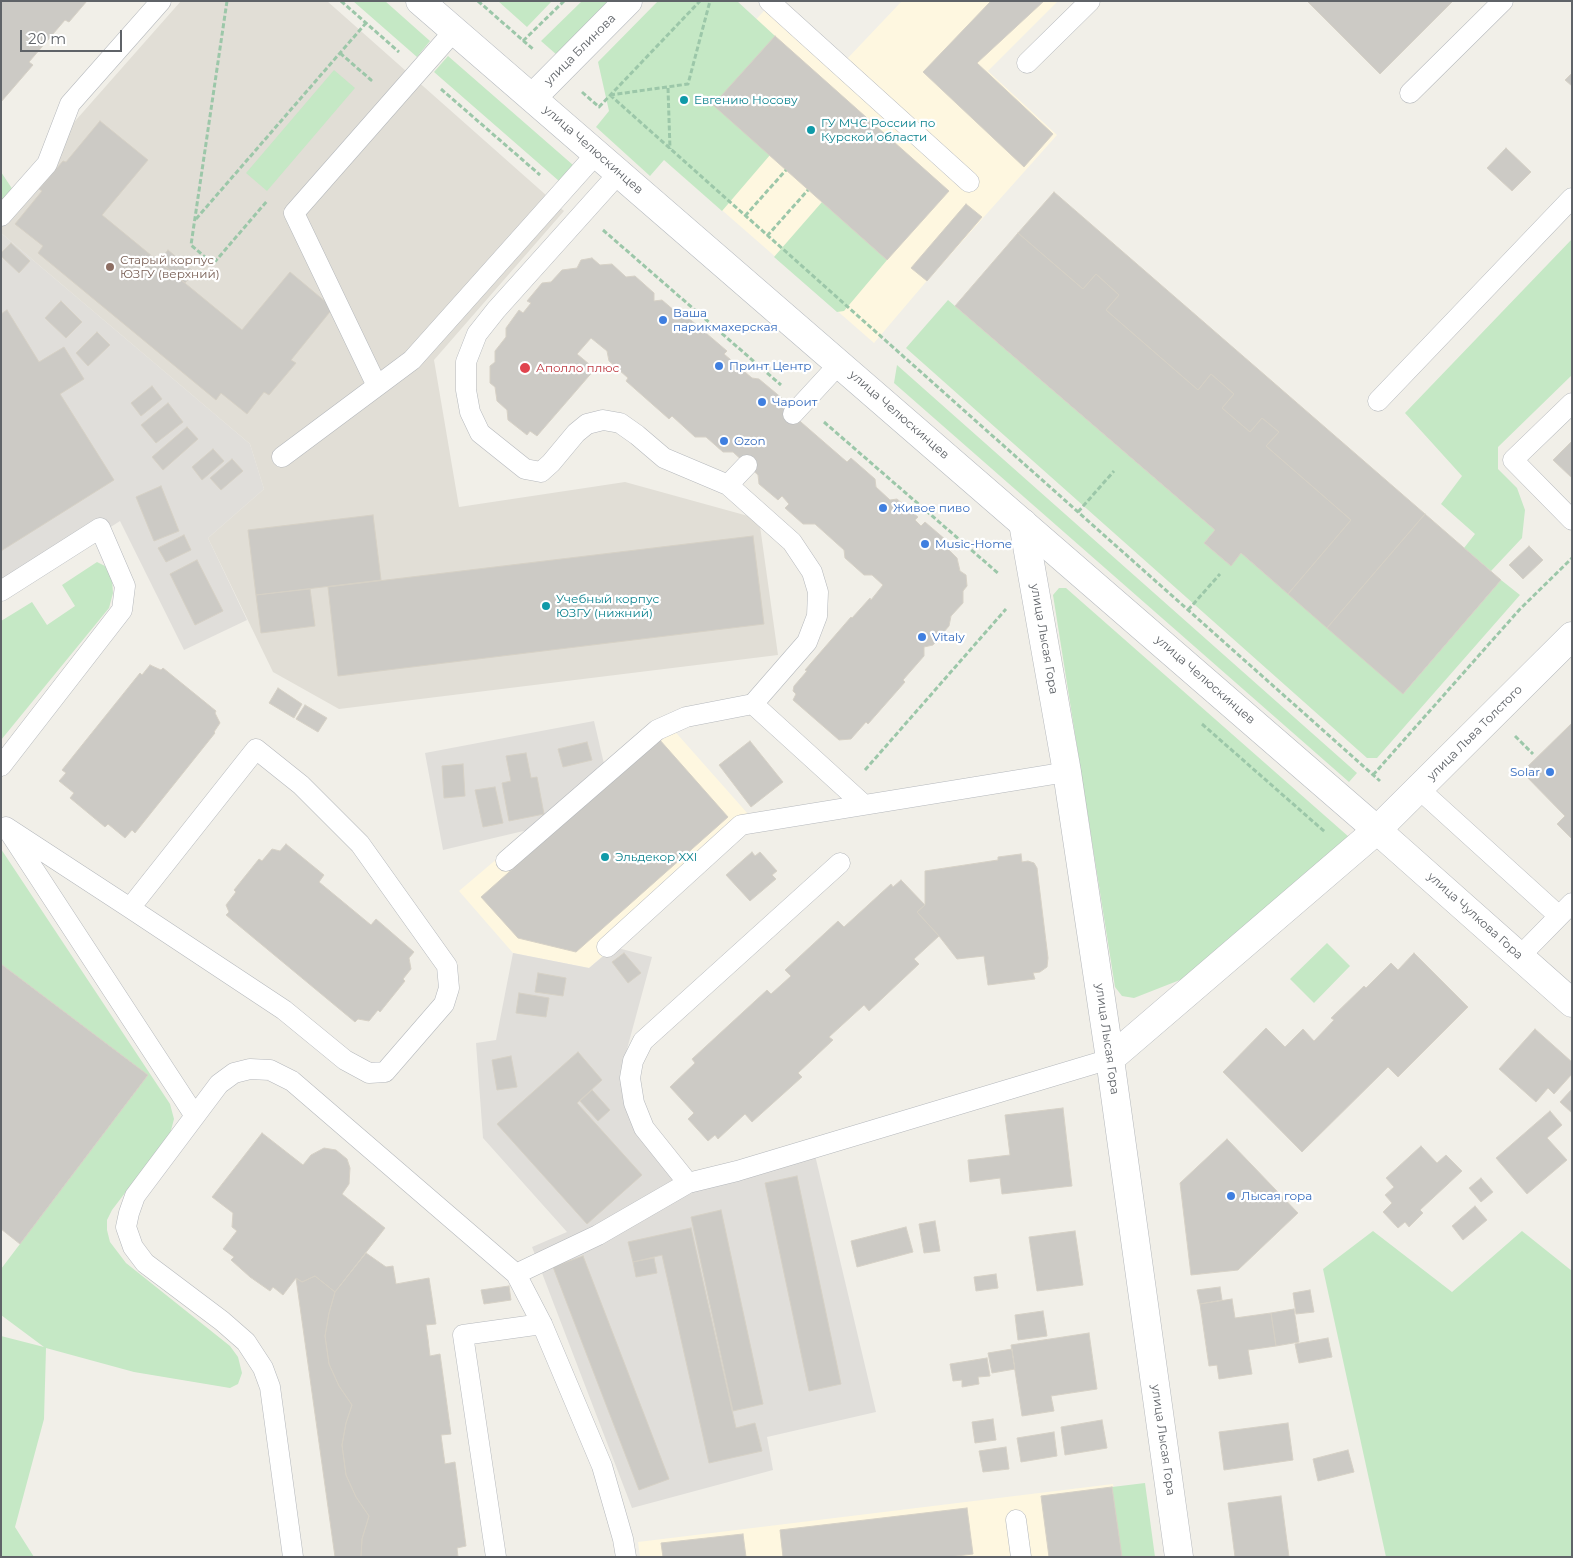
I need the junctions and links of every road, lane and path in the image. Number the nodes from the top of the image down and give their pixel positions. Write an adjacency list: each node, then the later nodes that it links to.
1 (161, 1): 31 (lane)
2 (227, 1): 33 (path)
3 (341, 1): 11 (path)
4 (564, 1): 13 (path)
5 (628, 1): 20 (street, улица Блинова)
6 (710, 1): 18 (path)
7 (768, 1): 25 (lane)
8 (1090, 1): 15 (lane)
9 (1503, 1): 19 (lane)
10 (421, 2): 12 (street, улица Челюскинцев)
11 (366, 23): 14 (path); 16 (path)
12 (454, 31): 16 (lane); 20 (street, улица Челюскинцев)
13 (524, 41)
14 (340, 53): 17 (path); 33 (path)
15 (1027, 63)
16 (420, 70): 27 (path); 36 (lane)
17 (365, 87)
18 (668, 88): 21 (path); 21 (path)
19 (1410, 93)
20 (532, 98): 22 (street, улица Челюскинцев)
21 (670, 149): 32 (path)
22 (596, 154): 24 (street, улица Челюскинцев); 27 (lane)
23 (786, 170): 32 (path)
24 (619, 173): 30 (lane); 35 (street, улица Челюскинцев)
25 (969, 182)
26 (808, 190): 34 (path)
27 (562, 194): 36 (lane)
28 (270, 198): 33 (path)
29 (1572, 198): 37 (lane)
30 (583, 213): 39 (path); 43 (lane)
31 (1, 216)
32 (745, 216): 34 (path)
33 (195, 220)
34 (767, 236): 44 (path)
35 (839, 364): 39 (lane); 46 (street, улица Челюскинцев)
36 (377, 386): 40 (lane)
37 (1378, 401)
38 (1572, 403): 45 (lane)
39 (798, 409): 48 (path)
40 (282, 457)
41 (747, 465): 43 (lane)
42 (1114, 471): 44 (path)
43 (728, 485): 56 (lane)
44 (1078, 512): 54 (path)
45 (1572, 520)
46 (1023, 523): 51 (street, улица Лысая Гора); 65 (street, улица Челюскинцев)
47 (1572, 558): 60 (path)
48 (998, 574): 50 (path); 51 (path)
49 (1220, 574): 54 (path)
50 (1004, 580)
51 (1034, 580): 59 (street, улица Лысая Гора)
52 (1, 591): 58 (lane)
53 (1006, 608): 61 (path)
54 (1188, 610): 60 (path)
55 (1572, 636): 62 (street, улица Льва Толстого)
56 (754, 704): 61 (lane); 67 (lane)
57 (1196, 718): 66 (path)
58 (1, 766)
59 (1067, 772): 63 (lane); 74 (street, улица Лысая Гора)
60 (1374, 775): 62 (path)
61 (847, 790): 63 (lane)
62 (1412, 796): 65 (street, улица Льва Толстого); 70 (lane)
63 (864, 805): 71 (lane)
64 (4, 823): 69 (lane); 75 (lane)
65 (1377, 830): 66 (street, улица Льва Толстого); 72 (street, улица Чулкова Гора)
66 (1349, 854): 74 (street, улица Льва Толстого)
67 (506, 861)
68 (840, 863): 76 (lane)
69 (130, 908): 69 (lane)
70 (1566, 910): 72 (lane)
71 (607, 947)
72 (1520, 956): 73 (street, улица Чулкова Гора)
73 (1572, 1003)
74 (1110, 1059): 76 (lane); 84 (street, улица Лысая Гора)
75 (195, 1116): 77 (lane); 80 (lane)
76 (688, 1183): 77 (lane)
77 (516, 1274): 78 (lane)
78 (542, 1324): 81 (lane); 82 (lane)
79 (1016, 1520): 83 (lane)
80 (293, 1557)
81 (496, 1557)
82 (626, 1557)
83 (1021, 1557)
84 (1179, 1557)

